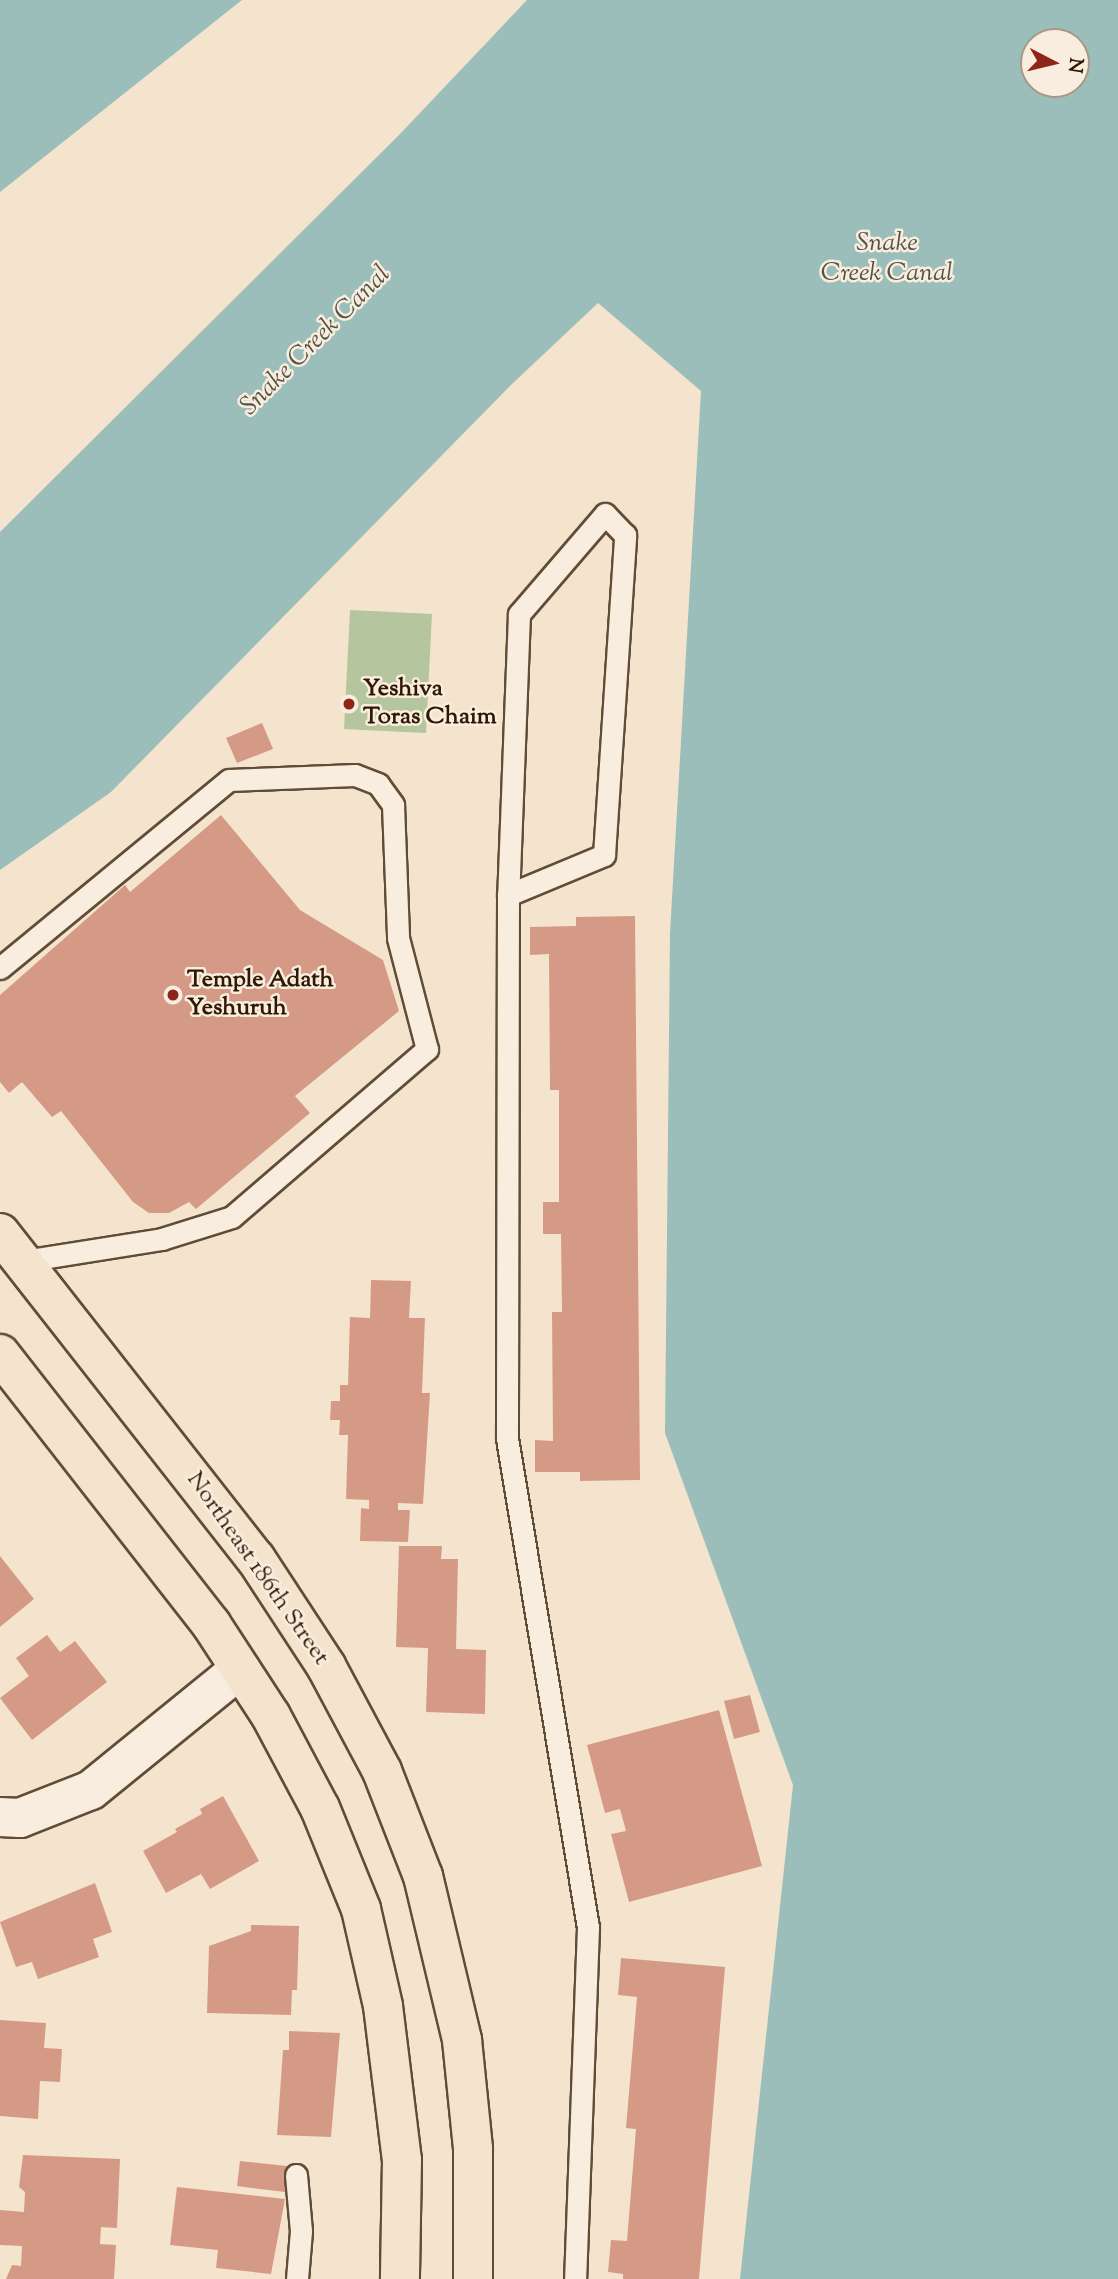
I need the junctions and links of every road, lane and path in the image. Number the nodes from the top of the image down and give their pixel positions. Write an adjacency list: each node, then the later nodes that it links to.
1 (508, 895): 1 (lane); 11 (lane)
2 (0, 968): 3 (lane)
3 (11, 1247): 10 (main road, Northeast 186th Street)
4 (0, 1354): 5 (main road)
5 (240, 1669): 6 (street); 9 (main road)
6 (0, 1817)
7 (296, 2175): 8 (lane)
8 (297, 2279)
9 (400, 2279)
10 (473, 2279)
11 (575, 2279)

